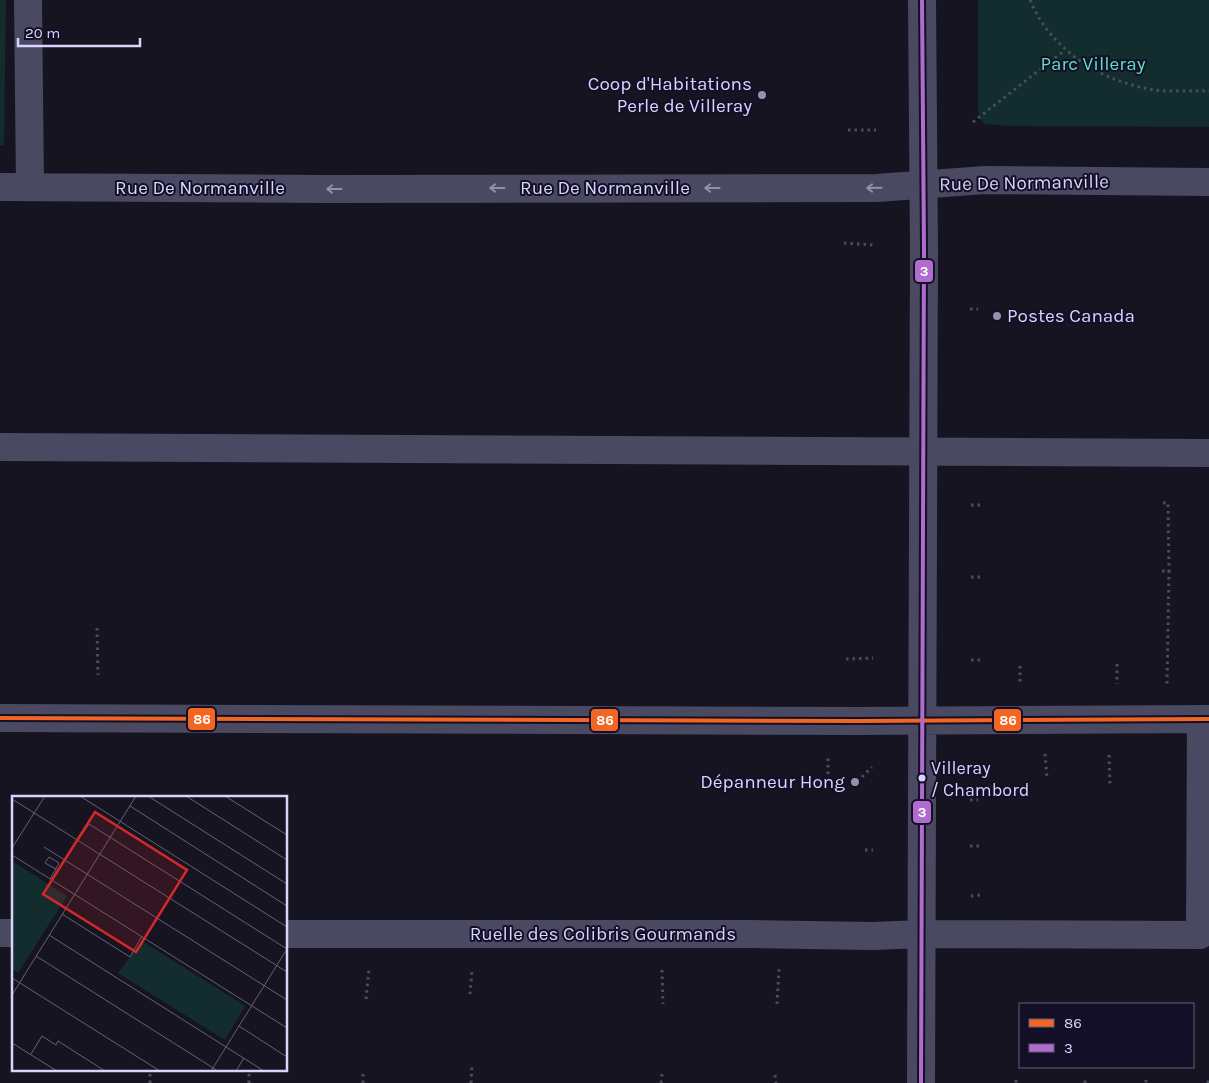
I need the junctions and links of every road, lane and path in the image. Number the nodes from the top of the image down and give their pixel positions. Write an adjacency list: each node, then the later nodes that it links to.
1 (28, 0): 12 (street)
2 (922, 0): 10 (street)
3 (1030, 0): 4 (path)
4 (1066, 50): 5 (path); 6 (path)
5 (1209, 91)
6 (973, 122)
7 (848, 130): 8 (path)
8 (876, 130)
9 (1209, 182): 10 (street, Rue De Normanville)
10 (923, 186): 12 (street, Rue De Normanville, one-way to 12); 18 (street)
11 (0, 187): 12 (street, Rue De Normanville)
12 (30, 187)
13 (844, 243): 14 (path)
14 (873, 245)
15 (970, 309): 16 (path)
16 (978, 309)
17 (0, 448): 18 (street)
18 (923, 451): 19 (street); 40 (street)
19 (1209, 452)
20 (1163, 502): 24 (path)
21 (971, 505): 22 (path)
22 (981, 505)
23 (1162, 571): 24 (path)
24 (1168, 571): 37 (path)
25 (971, 577): 26 (path)
26 (981, 577)
27 (97, 628): 34 (path)
28 (873, 658): 29 (path)
29 (846, 659)
30 (971, 660): 31 (path)
31 (982, 660)
32 (1117, 664): 36 (path)
33 (1020, 666): 35 (path)
34 (98, 676)
35 (1020, 686)
36 (1117, 686)
37 (1167, 686)
38 (0, 718): 40 (street)
39 (1205, 720): 40 (street); 58 (street, Ruelle des Colibris Gourmands)
40 (924, 721): 58 (street)
41 (1109, 752): 48 (path)
42 (1045, 753): 47 (path)
43 (828, 756): 45 (path)
44 (872, 767): 46 (path)
45 (828, 774)
46 (862, 777)
47 (1046, 778)
48 (1110, 784)
49 (970, 800): 50 (path)
50 (978, 800)
51 (970, 846): 52 (path)
52 (979, 846)
53 (865, 850): 54 (path)
54 (873, 850)
55 (980, 895): 56 (path)
56 (971, 896)
57 (288, 934): 58 (street, Ruelle des Colibris Gourmands)
58 (921, 934): 75 (street)
59 (369, 960): 61 (path)
60 (662, 964): 62 (path)
61 (366, 999)
62 (663, 1004)
63 (472, 1064): 72 (path)
64 (150, 1070): 69 (path)
65 (363, 1070): 71 (path)
66 (249, 1071): 70 (path)
67 (662, 1074): 73 (path)
68 (776, 1075): 74 (path)
69 (150, 1083)
70 (249, 1083)
71 (363, 1083)
72 (471, 1083)
73 (662, 1083)
74 (776, 1083)
75 (921, 1083)

